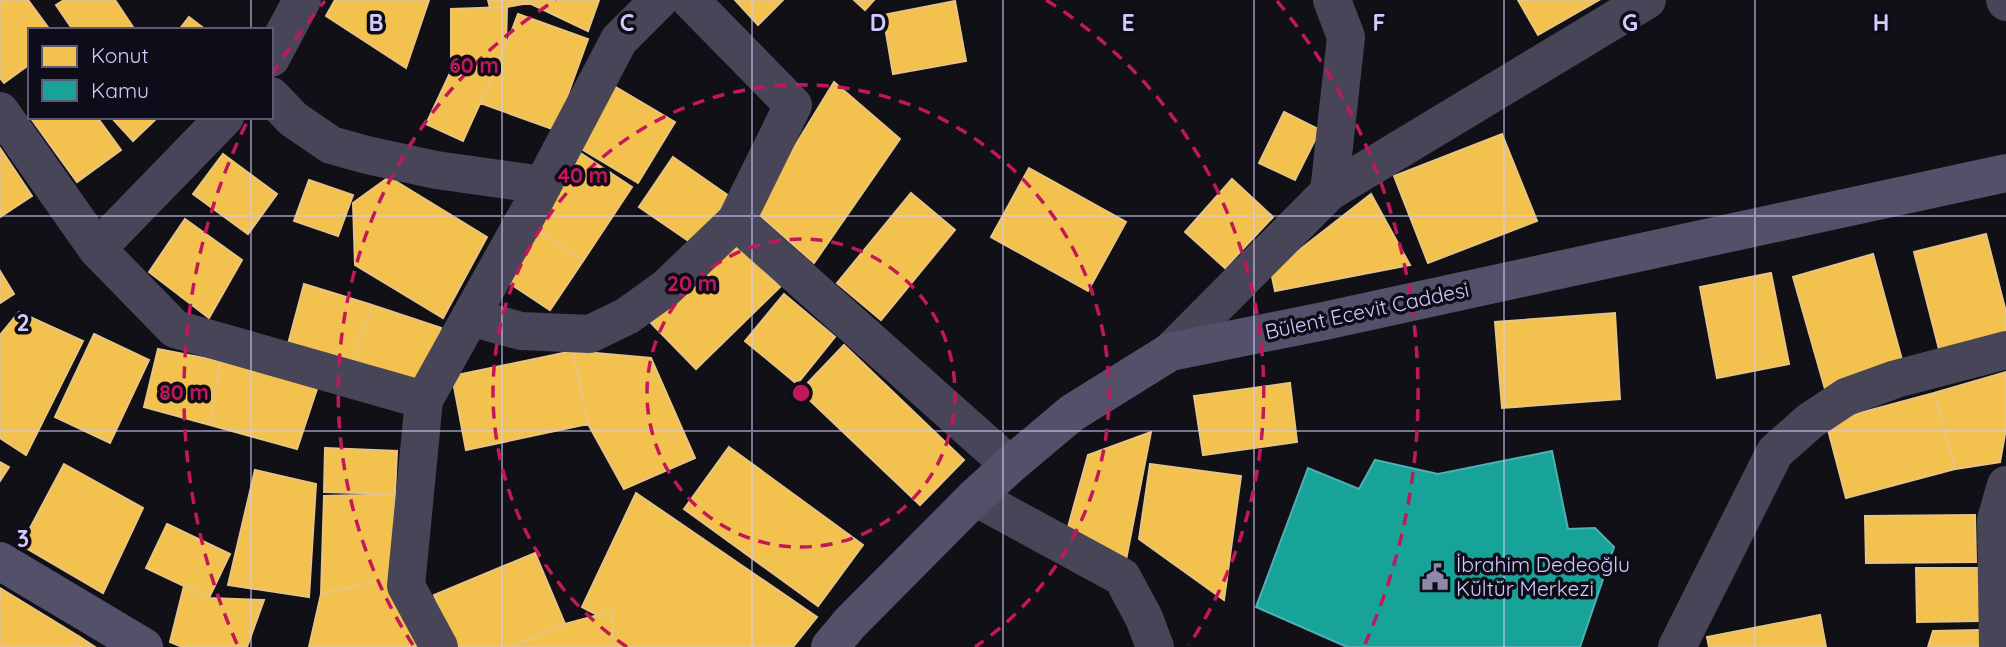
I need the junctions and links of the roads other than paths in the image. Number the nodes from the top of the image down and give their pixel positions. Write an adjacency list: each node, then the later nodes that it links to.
1 (302, 0): 6 (street)
2 (659, 0): 11 (street)
3 (690, 0): 13 (street)
4 (1332, 0): 12 (street)
5 (1647, 0): 12 (street)
6 (273, 54)
7 (273, 98): 11 (street)
8 (0, 111): 14 (street)
9 (223, 119): 14 (street)
10 (2006, 173): 17 (main road, Bülent Ecevit Caddesi)
11 (543, 185): 15 (street)
12 (1329, 192): 17 (street)
13 (736, 221): 15 (street); 19 (street)
14 (97, 249): 18 (street)
15 (470, 317): 18 (street)
16 (2006, 350): 27 (street)
17 (1170, 352): 19 (main road, Bülent Ecevit Caddesi)
18 (424, 400): 24 (street)
19 (1010, 465): 21 (main road, Bülent Ecevit Caddesi)
20 (2006, 485): 28 (street)
21 (975, 497): 25 (main road, Bülent Ecevit Caddesi); 26 (street)
22 (0, 561): 23 (main road)
23 (144, 647)
24 (439, 647)
25 (830, 647)
26 (1155, 647)
27 (1677, 647)
28 (1998, 647)

